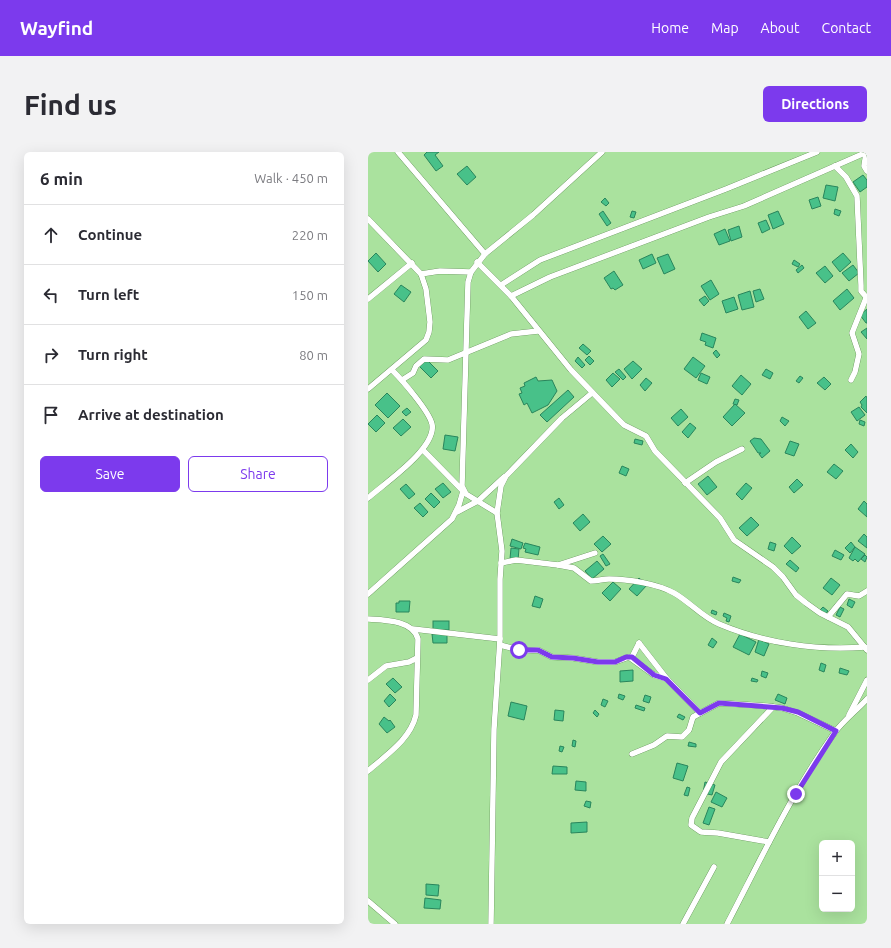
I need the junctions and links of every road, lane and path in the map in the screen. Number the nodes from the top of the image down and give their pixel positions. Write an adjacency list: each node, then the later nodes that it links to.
1 (408, 152): 5 (street)
2 (602, 152): 9 (street)
3 (817, 152): 14 (street)
4 (866, 153): 6 (street); 7 (street)
5 (400, 154): 9 (street)
6 (835, 166): 15 (street); 16 (street)
7 (867, 171)
8 (368, 219): 11 (street)
9 (485, 254): 10 (street)
10 (477, 262): 12 (street); 14 (street)
11 (412, 263): 13 (street); 17 (street)
12 (471, 272): 13 (street); 19 (street)
13 (422, 274): 20 (street)
14 (501, 285): 15 (street)
15 (511, 296): 18 (street)
16 (867, 298): 22 (street)
17 (368, 299)
18 (538, 331): 19 (street); 24 (street)
19 (465, 353): 21 (street); 29 (street)
20 (392, 370): 21 (street); 23 (street)
21 (402, 380): 26 (street)
22 (851, 380)
23 (368, 389)
24 (592, 392): 27 (street); 28 (street)
25 (742, 449): 28 (street)
26 (423, 450): 29 (street); 30 (street)
27 (506, 476): 31 (street); 33 (street)
28 (685, 483): 39 (street)
29 (463, 491): 31 (street); 32 (street)
30 (368, 498)
31 (478, 501): 32 (street); 33 (street)
32 (456, 512): 38 (street)
33 (497, 513): 35 (street)
34 (595, 553): 36 (street)
35 (501, 563): 36 (street); 42 (street)
36 (558, 565): 43 (street)
37 (867, 591): 39 (street)
38 (368, 594)
39 (828, 617): 43 (street)
40 (368, 619): 41 (street)
41 (413, 629): 42 (street); 45 (street)
42 (500, 642): 44 (street); 60 (street)
43 (866, 648)
44 (632, 657): 46 (street); 46 (street)
45 (417, 658): 47 (street); 55 (street)
46 (666, 679): 51 (street)
47 (368, 680)
48 (867, 680): 52 (street)
49 (867, 699): 52 (street)
50 (773, 707): 51 (street); 53 (street); 56 (street)
51 (700, 713): 54 (street)
52 (848, 718): 53 (street)
53 (836, 731): 56 (street)
54 (632, 754)
55 (368, 771)
56 (769, 842): 62 (street)
57 (714, 867): 61 (street)
58 (368, 901): 59 (street)
59 (395, 924)
60 (491, 924)
61 (683, 924)
62 (727, 924)

